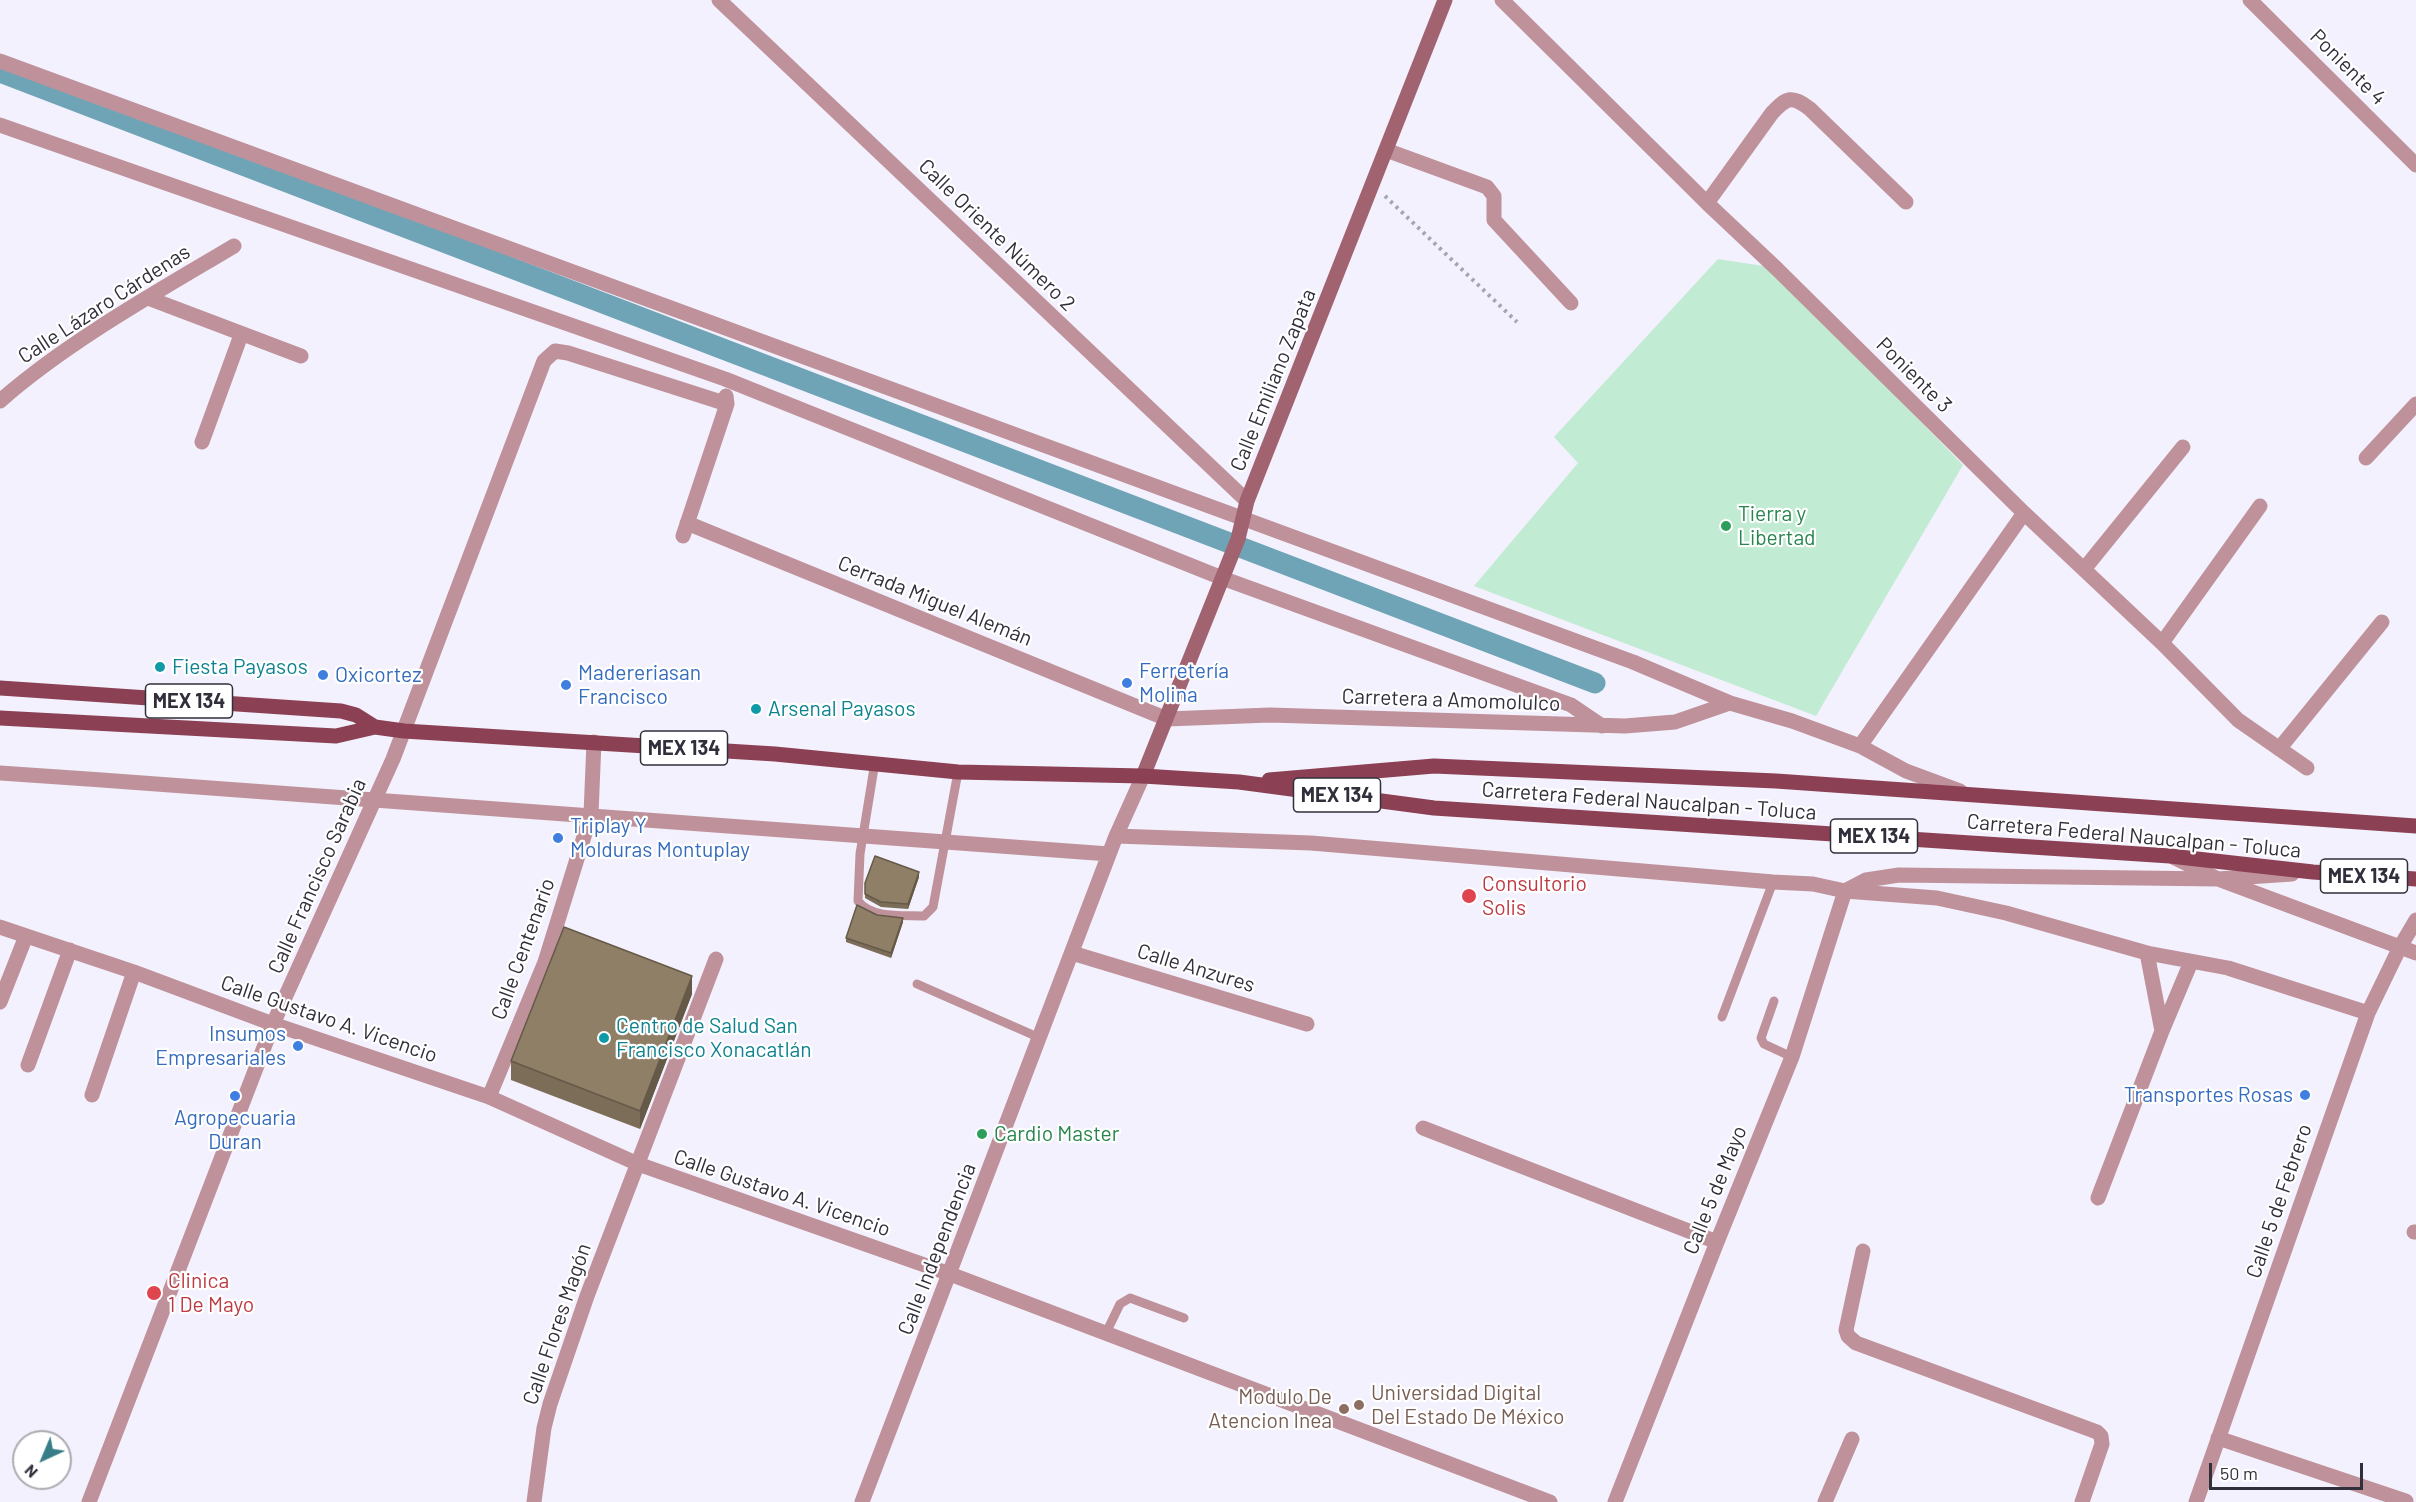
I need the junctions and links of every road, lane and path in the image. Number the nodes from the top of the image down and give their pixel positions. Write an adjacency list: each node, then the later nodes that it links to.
1 (719, 0): 25 (street, Calle Oriente Número 2)
2 (1445, 0): 7 (street, Calle Emiliano Zapata)
3 (1502, 0): 11 (street, Poniente 3)
4 (2250, 0): 8 (street, Poniente 4)
5 (3, 61): 28 (street)
6 (0, 125): 18 (street)
7 (1386, 150): 9 (street, Calle Emiliano Zapata); 14 (street)
8 (2416, 165)
9 (1373, 183): 15 (path); 25 (street, Calle Emiliano Zapata)
10 (1906, 202): 11 (street)
11 (1707, 203): 27 (street, Poniente 3)
12 (234, 246): 13 (street, Calle Lázaro Cárdenas)
13 (148, 298): 16 (street); 19 (street, Calle Lázaro Cárdenas)
14 (1571, 303)
15 (1517, 322)
16 (242, 335): 17 (street); 22 (street)
17 (301, 356)
18 (725, 379): 20 (street); 30 (street)
19 (0, 401)
20 (727, 404): 36 (street, Cerrada Miguel Alemán); 39 (street, Calle Francisco Sarabia)
21 (2416, 404): 24 (street)
22 (202, 442)
23 (2183, 447): 29 (street)
24 (2366, 458)
25 (1247, 501): 28 (street, Calle Emiliano Zapata)
26 (2260, 506): 32 (street)
27 (2024, 513): 29 (street, Poniente 3); 41 (street)
28 (1242, 519): 30 (street, Calle Emiliano Zapata); 34 (street)
29 (2085, 568): 32 (street, Poniente 3)
30 (1222, 578): 36 (street, Calle Emiliano Zapata); 37 (street)
31 (2382, 622): 42 (street)
32 (2162, 643): 42 (street, Poniente 3)
33 (0, 688): 38 (main road, Carretera Federal Naucalpan - Toluca / MEX 134)
34 (1730, 703): 37 (street, Carretera a Amomolulco); 41 (street)
35 (0, 718): 38 (main road, Carretera Federal Naucalpan - Toluca / MEX 134)
36 (1167, 719): 37 (street, Carretera a Amomolulco); 47 (street, Calle Emiliano Zapata)
37 (1602, 726)
38 (375, 727): 39 (main road, Carretera Federal Naucalpan - Toluca / MEX 134)
39 (404, 731): 40 (main road, Carretera Federal Naucalpan - Toluca / MEX 134); 50 (street, Calle Francisco Sarabia)
40 (594, 742): 43 (main road, Carretera Federal Naucalpan - Toluca / MEX 134); 51 (street, Calle Centenario)
41 (1860, 746): 49 (street)
42 (2279, 749): 44 (street, Poniente 3)
43 (875, 762): 45 (main road, Carretera Federal Naucalpan - Toluca / MEX 134); 53 (lane)
44 (2307, 768)
45 (958, 772): 47 (main road, Carretera Federal Naucalpan - Toluca / MEX 134); 55 (lane)
46 (0, 773): 50 (street)
47 (1143, 776): 48 (main road, Carretera Federal Naucalpan - Toluca / MEX 134); 54 (street, Calle Independencia)
48 (1239, 782): 49 (main road, Carretera Federal Naucalpan - Toluca / MEX 134); 57 (main road, Carretera Federal Naucalpan - Toluca / MEX 134)
49 (1974, 795): 52 (main road, Carretera Federal Naucalpan - Toluca / MEX 134)
50 (375, 799): 51 (street); 79 (street, Calle Francisco Sarabia)
51 (591, 814): 53 (street); 86 (street, Calle Centenario)
52 (2416, 826)
53 (864, 836): 55 (street); 55 (lane)
54 (1116, 836): 56 (street, Calle Independencia); 61 (street)
55 (946, 841): 56 (street)
56 (1110, 854): 68 (street, Calle Independencia)
57 (2170, 856): 58 (main road, Carretera Federal Naucalpan - Toluca / MEX 134); 59 (street)
58 (2313, 872): 59 (street); 60 (main road, Carretera Federal Naucalpan - Toluca / MEX 134)
59 (2218, 879): 62 (street); 66 (street)
60 (2416, 879)
61 (1773, 882): 62 (street); 78 (lane)
62 (1845, 891): 69 (street); 83 (street, Calle 5 de Mayo)
63 (2416, 920): 66 (street, Calle 5 de Febrero)
64 (0, 927): 65 (street, Calle Gustavo A. Vicencio)
65 (26, 936): 67 (street, Calle Gustavo A. Vicencio); 76 (street)
66 (2400, 948): 70 (street); 77 (street, Calle 5 de Febrero)
67 (70, 950): 73 (street, Calle Gustavo A. Vicencio); 84 (street)
68 (1072, 952): 80 (street, Calle Anzures); 82 (street, Calle Independencia)
69 (2147, 953): 72 (street); 81 (street)
70 (2416, 953)
71 (716, 959): 88 (street, Calle Flores Magón)
72 (2192, 962): 77 (street); 81 (street)
73 (134, 972): 79 (street, Calle Gustavo A. Vicencio); 85 (street)
74 (917, 984): 82 (lane)
75 (1774, 1001): 83 (lane)
76 (0, 1002)
77 (2371, 1007): 95 (street, Calle 5 de Febrero)
78 (1722, 1017)
79 (273, 1024): 86 (street, Calle Gustavo A. Vicencio); 98 (street, Calle Francisco Sarabia)
80 (1307, 1024)
81 (2162, 1031): 89 (street)
82 (1040, 1038): 92 (street, Calle Independencia)
83 (1792, 1057): 90 (street, Calle 5 de Mayo)
84 (28, 1065)
85 (92, 1095)
86 (489, 1097): 88 (street, Calle Gustavo A. Vicencio)
87 (1424, 1128): 90 (street)
88 (638, 1164): 92 (street, Calle Gustavo A. Vicencio); 99 (street, Calle Flores Magón)
89 (2098, 1198)
90 (1717, 1242): 102 (street, Calle 5 de Mayo)
91 (1863, 1251): 104 (street)
92 (950, 1274): 94 (street, Calle Gustavo A. Vicencio); 100 (street, Calle Independencia)
93 (1184, 1318): 94 (lane)
94 (1106, 1333): 101 (street, Calle Gustavo A. Vicencio)
95 (2218, 1438): 97 (street); 105 (street, Calle 5 de Febrero)
96 (1852, 1439): 103 (street)
97 (2406, 1501)
98 (89, 1502)
99 (534, 1502)
100 (862, 1502)
101 (1550, 1502)
102 (1615, 1502)
103 (1825, 1502)
104 (2082, 1502)
105 (2196, 1502)

